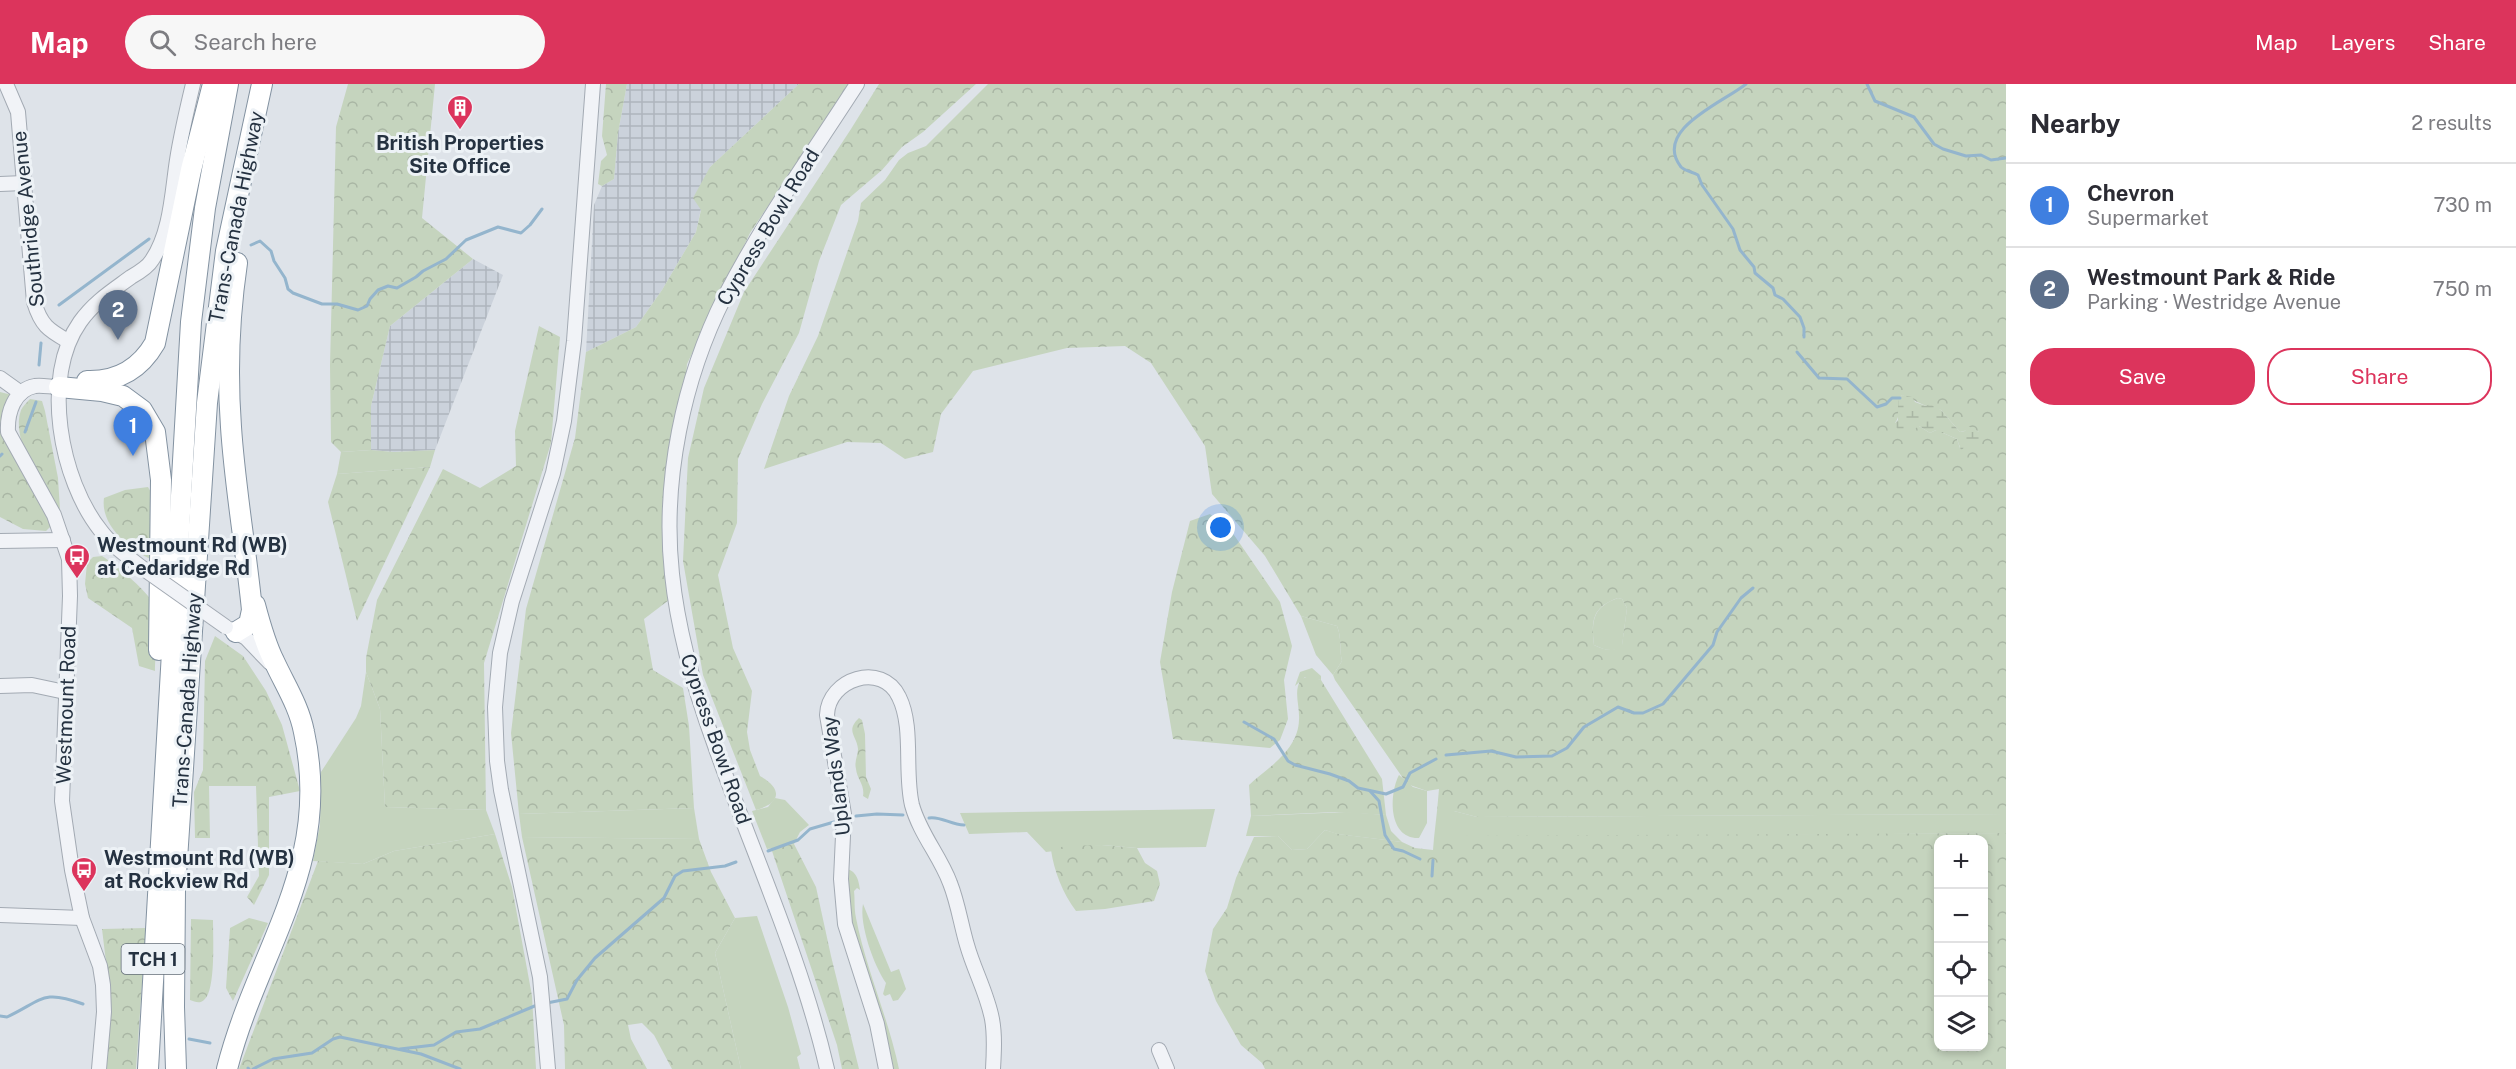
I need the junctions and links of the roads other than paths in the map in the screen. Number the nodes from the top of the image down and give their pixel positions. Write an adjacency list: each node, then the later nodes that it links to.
1 (6, 84): 9 (street, Southridge Avenue)
2 (193, 84): 11 (street)
3 (213, 84): 13 (highway)
4 (228, 84): 24 (highway, Trans-Canada Highway / TCH 1)
5 (262, 84): 30 (highway, Trans-Canada Highway / TCH 1)
6 (268, 84): 19 (highway)
7 (593, 84): 32 (street)
8 (856, 84): 33 (street, Cypress Bowl Road)
9 (24, 183): 10 (street); 11 (street, Southridge Avenue)
10 (0, 184)
11 (68, 341): 13 (street)
12 (0, 378): 14 (street)
13 (59, 387): 14 (street); 20 (street, bridge); 24 (highway)
14 (21, 393): 17 (street, Westmount Road)
15 (0, 534): 16 (street)
16 (21, 537): 17 (street); 18 (street)
17 (62, 537): 23 (street, Westmount Road)
18 (0, 541)
19 (250, 582): 20 (highway); 22 (highway)
20 (231, 629): 22 (street)
21 (0, 686): 23 (street)
22 (289, 690): 31 (highway)
23 (65, 692): 26 (street, Westmount Road)
24 (159, 848): 29 (highway, Trans-Canada Highway / TCH 1)
25 (0, 915): 26 (street)
26 (82, 918): 28 (street, Westmount Road)
27 (1160, 1050): 36 (street)
28 (99, 1069)
29 (148, 1069)
30 (176, 1069)
31 (227, 1069)
32 (548, 1069)
33 (827, 1069)
34 (886, 1069): 35 (street, Uplands Way)
35 (993, 1069)
36 (1167, 1069)

